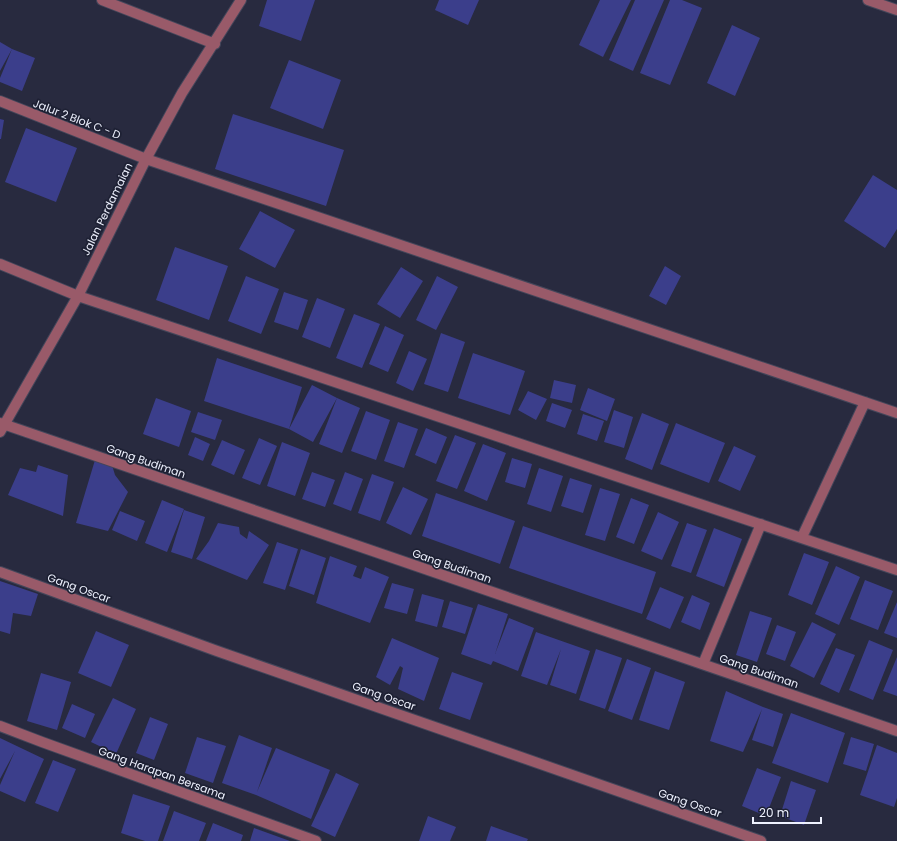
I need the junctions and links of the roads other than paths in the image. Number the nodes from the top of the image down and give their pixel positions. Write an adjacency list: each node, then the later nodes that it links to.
1 (102, 0): 5 (street)
2 (241, 0): 5 (street, Jalan Perdamaian)
3 (868, 0): 4 (street)
4 (897, 10)
5 (215, 44): 7 (street, Jalan Perdamaian)
6 (0, 101): 7 (street, Jalur 2 Blok C - D)
7 (146, 159): 9 (street, Jalan Perdamaian); 10 (street, Jalur 2 Blok C - D)
8 (0, 264): 9 (street)
9 (78, 296): 12 (street, Jalan Perdamaian); 13 (street)
10 (865, 402): 11 (street, Jalur 2 Blok C - D); 14 (street)
11 (897, 413)
12 (1, 427): 17 (street, Gang Budiman)
13 (761, 524): 14 (street); 17 (street)
14 (802, 537): 15 (street)
15 (897, 570)
16 (0, 572): 21 (street, Gang Oscar)
17 (703, 664): 19 (street, Gang Budiman)
18 (0, 726): 20 (street, Gang Harapan Bersama)
19 (897, 731)
20 (316, 841)
21 (761, 841)

